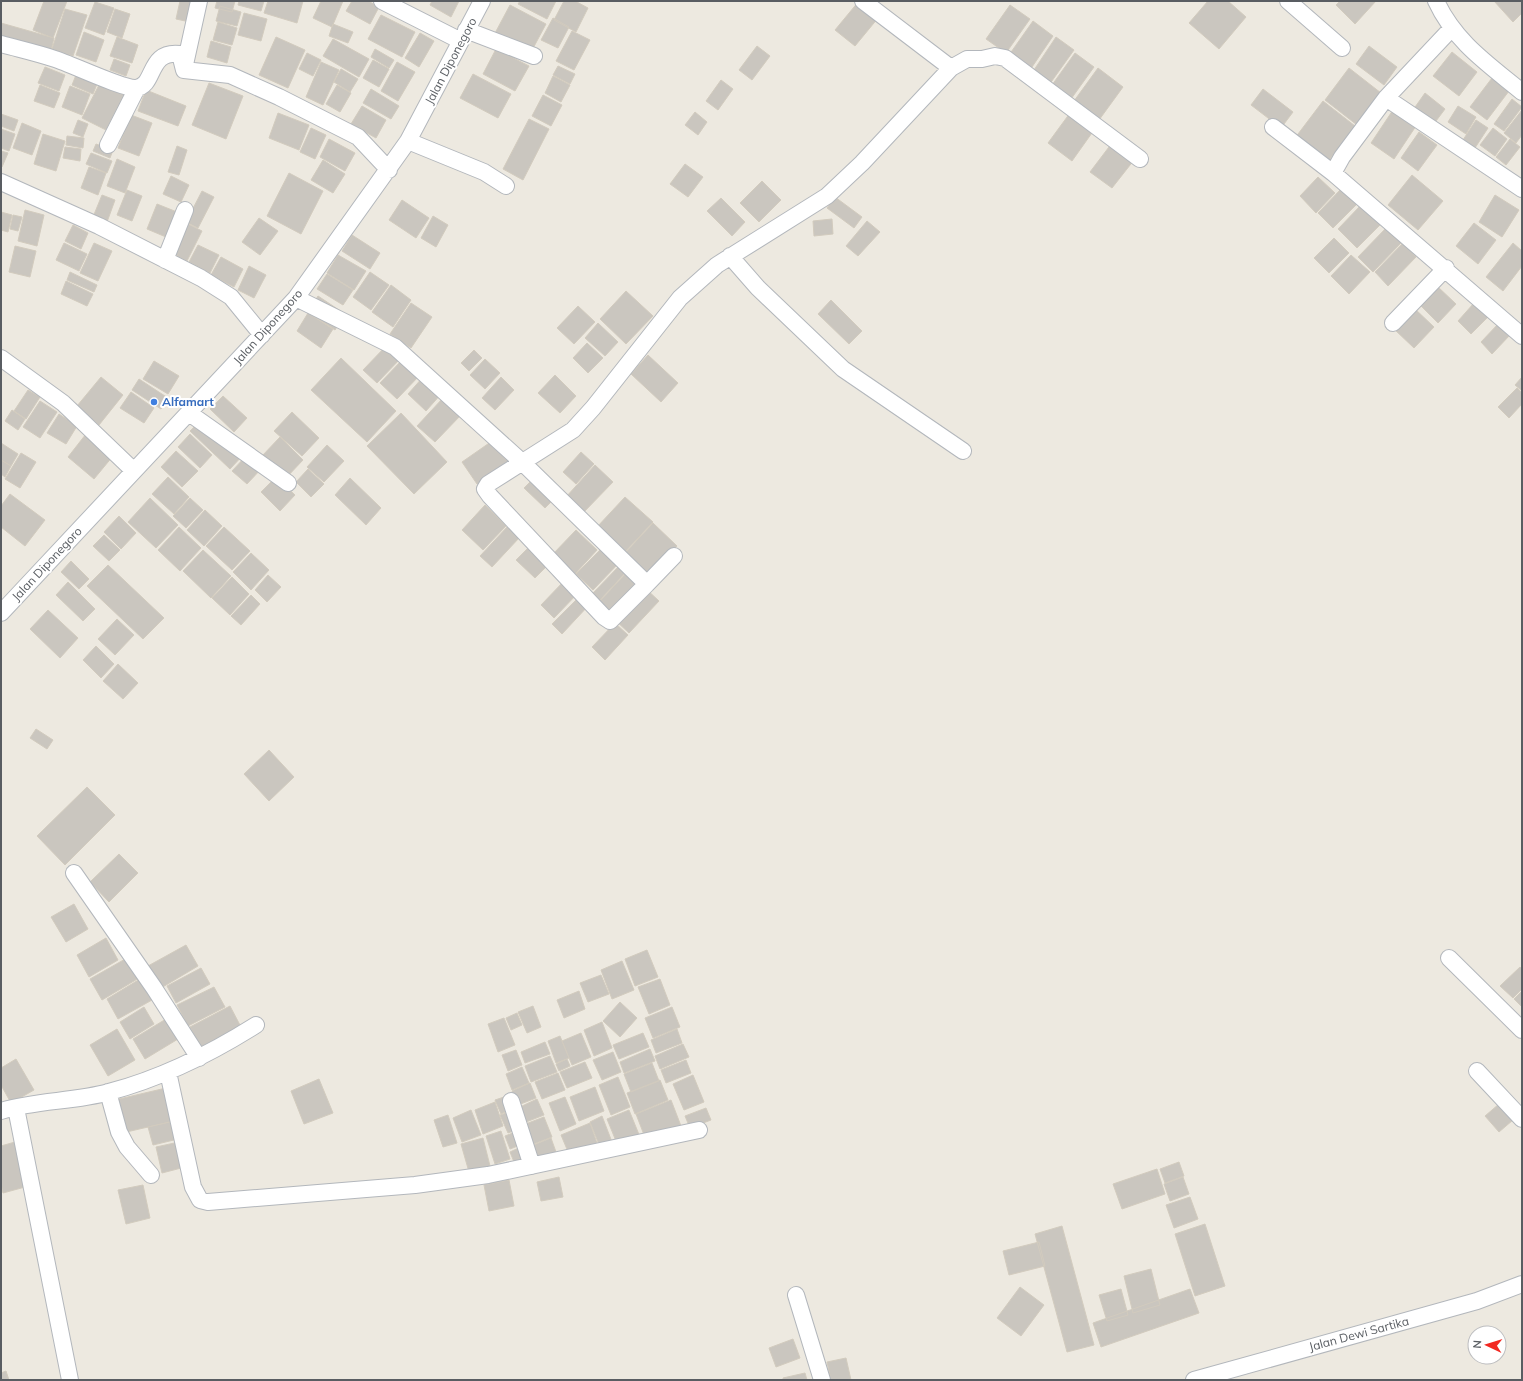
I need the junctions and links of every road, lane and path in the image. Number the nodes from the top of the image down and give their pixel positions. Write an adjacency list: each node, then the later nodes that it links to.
1 (199, 1): 13 (street)
2 (382, 1): 8 (street)
3 (482, 1): 8 (street, Jalan Diponegoro)
4 (863, 1): 12 (street)
5 (1288, 1): 10 (street)
6 (1436, 1): 7 (street)
7 (1451, 29): 15 (street); 16 (street)
8 (463, 36): 11 (street); 18 (street, Jalan Diponegoro)
9 (1, 44): 14 (street)
10 (1342, 48)
11 (534, 56)
12 (951, 68): 20 (street); 27 (street)
13 (184, 70): 14 (street); 21 (street)
14 (137, 88): 19 (street)
15 (1522, 92)
16 (1386, 98): 22 (street); 25 (street)
17 (1273, 127): 22 (street)
18 (408, 141): 21 (street, Jalan Diponegoro); 24 (street)
19 (108, 145)
20 (1140, 160)
21 (389, 170): 30 (street, Jalan Diponegoro)
22 (1333, 173): 29 (street)
23 (1, 182): 28 (street)
24 (506, 186)
25 (1522, 189)
26 (186, 210): 28 (street)
27 (730, 256): 36 (street); 37 (street)
28 (165, 260): 32 (street)
29 (1446, 268): 31 (street); 33 (street)
30 (296, 298): 32 (street, Jalan Diponegoro); 37 (street)
31 (1393, 323)
32 (262, 335): 35 (street, Jalan Diponegoro)
33 (1522, 336)
34 (1, 358): 38 (street)
35 (189, 413): 38 (street, Jalan Diponegoro); 39 (street)
36 (963, 451)
37 (523, 463): 41 (street); 41 (street)
38 (134, 471): 42 (street, Jalan Diponegoro)
39 (288, 483)
40 (674, 556): 41 (street)
41 (647, 584)
42 (1, 613)
43 (74, 873): 47 (street)
44 (1449, 958): 46 (street)
45 (256, 1025): 47 (street)
46 (1522, 1030)
47 (199, 1058): 49 (street)
48 (1477, 1071): 53 (street)
49 (168, 1072): 50 (street); 55 (street)
50 (108, 1092): 52 (street); 56 (street)
51 (511, 1101): 55 (street)
52 (9, 1110): 59 (street)
53 (1522, 1119)
54 (699, 1130): 55 (street)
55 (532, 1166)
56 (151, 1175)
57 (1522, 1284): 61 (street, Jalan Dewi Sartika)
58 (796, 1295): 60 (street)
59 (70, 1380)
60 (822, 1380)
61 (1194, 1380)

